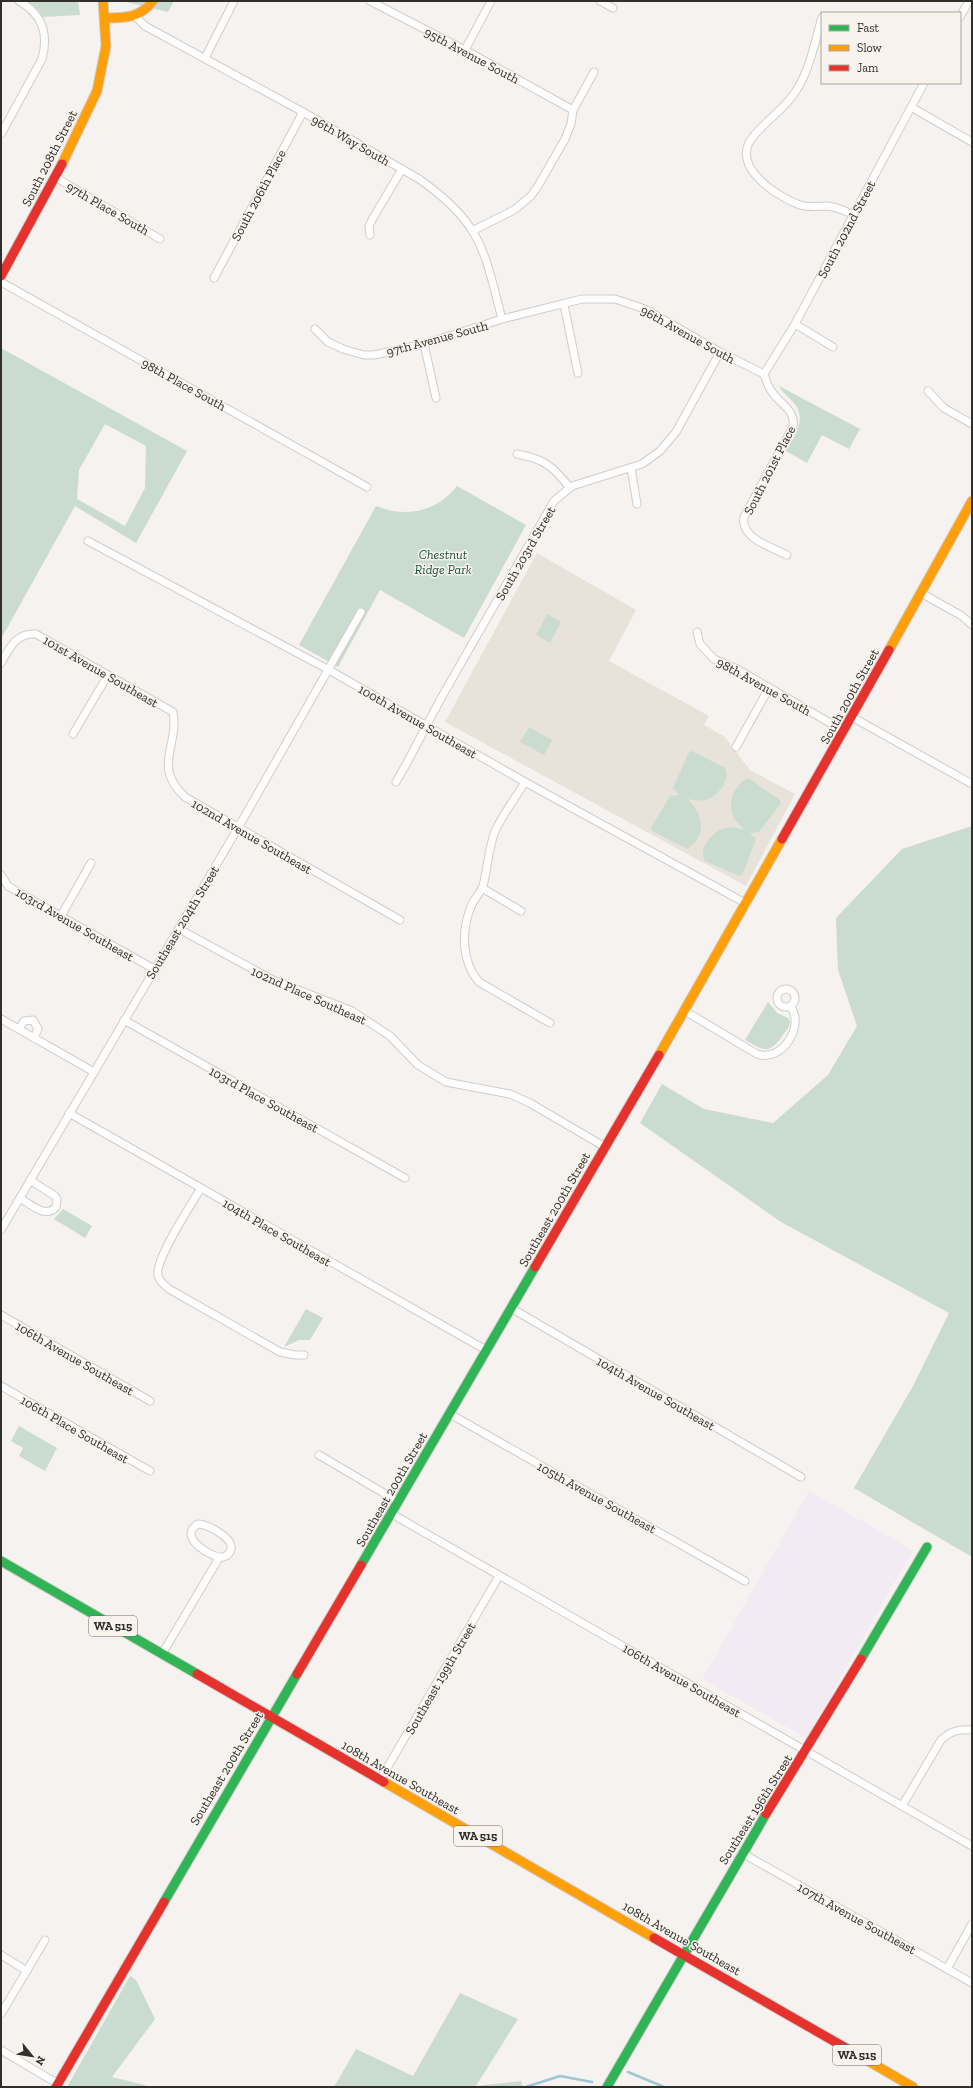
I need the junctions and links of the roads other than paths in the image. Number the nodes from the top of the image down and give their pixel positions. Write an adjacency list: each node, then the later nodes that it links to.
1 (19, 1): 21 (street)
2 (103, 1): 12 (street, South 208th Street)
3 (153, 1): 11 (street)
4 (234, 1): 15 (street)
5 (370, 1): 14 (street, 95th Avenue South)
6 (492, 1): 14 (street)
7 (600, 1): 9 (street)
8 (969, 1): 10 (street)
9 (613, 8)
10 (961, 15)
11 (136, 17): 12 (street); 15 (street, 96th Way South)
12 (105, 18): 24 (street, South 208th Street)
13 (821, 20): 25 (street)
14 (465, 50): 19 (street, 95th Avenue South)
15 (205, 58): 20 (street, 96th Way South)
16 (594, 72): 19 (street)
17 (923, 84): 18 (street, South 202nd Street)
18 (911, 106): 22 (street); 25 (street, South 202nd Street)
19 (572, 110): 26 (street)
20 (303, 112): 23 (street, 96th Way South); 30 (street, South 206th Place)
21 (1, 134)
22 (972, 142)
23 (402, 169): 26 (street, 96th Way South); 27 (street)
24 (55, 177): 28 (street, 97th Place South); 29 (street, South 208th Street)
25 (853, 214): 34 (street, South 202nd Street)
26 (474, 230): 33 (street, 96th Way South)
27 (370, 235)
28 (160, 239)
29 (1, 276)
30 (214, 278)
31 (1, 282): 46 (street, 98th Place South)
32 (564, 305): 33 (street, 97th Avenue South); 38 (street, 96th Avenue South); 39 (street)
33 (502, 319): 36 (street, 97th Avenue South)
34 (795, 324): 37 (street); 40 (street, South 202nd Street)
35 (315, 329): 36 (street, 97th Avenue South)
36 (424, 344): 42 (street)
37 (833, 347)
38 (720, 352): 40 (street, 96th Avenue South); 45 (street, South 203rd Street)
39 (578, 373)
40 (764, 374): 51 (street, South 201st Place)
41 (928, 391): 43 (street)
42 (436, 398)
43 (972, 424)
44 (517, 454): 47 (street)
45 (631, 468): 47 (street, South 203rd Street); 49 (street)
46 (367, 487)
47 (570, 488): 62 (street, South 203rd Street)
48 (972, 501): 52 (street, South 200th Street)
49 (637, 504)
50 (88, 541): 57 (street, 100th Avenue Southeast)
51 (787, 555)
52 (921, 593): 54 (street); 61 (street, South 200th Street)
53 (361, 612): 57 (street, Southeast 204th Street)
54 (972, 625)
55 (697, 632): 59 (street, 98th Avenue South)
56 (1, 663): 58 (street, 101st Avenue Southeast)
57 (328, 670): 62 (street, 100th Avenue Southeast); 69 (street, Southeast 204th Street)
58 (108, 675): 60 (street, 101st Avenue Southeast); 64 (street)
59 (769, 688): 63 (street, 98th Avenue South); 65 (street)
60 (173, 712): 69 (street, 102nd Avenue Southeast)
61 (852, 717): 63 (street, South 200th Street); 68 (street)
62 (426, 725): 66 (street, South 203rd Street); 67 (street, 100th Avenue Southeast)
63 (844, 731): 73 (street, South 200th Street)
64 (73, 734)
65 (736, 747)
66 (396, 782)
67 (525, 782): 72 (street); 73 (street, 100th Avenue Southeast)
68 (972, 784)
69 (238, 828): 76 (street, 102nd Avenue Southeast); 77 (street, Southeast 204th Street)
70 (91, 864): 75 (street)
71 (1, 875): 75 (street, 103rd Avenue Southeast)
72 (482, 888): 74 (street); 83 (street)
73 (747, 904): 80 (street, Southeast 200th Street)
74 (521, 911)
75 (61, 916): 78 (street, 103rd Avenue Southeast)
76 (400, 920)
77 (179, 929): 78 (street, Southeast 204th Street); 88 (street, 102nd Place Southeast)
78 (154, 969): 82 (street, Southeast 204th Street)
79 (790, 1006): 80 (street)
80 (685, 1011): 88 (street, Southeast 200th Street)
81 (1, 1019): 84 (street)
82 (124, 1020): 86 (street, Southeast 204th Street); 89 (street, 103rd Place Southeast)
83 (550, 1023)
84 (18, 1029): 85 (street); 85 (street)
85 (34, 1038): 86 (street)
86 (94, 1072): 87 (street, Southeast 204th Street)
87 (69, 1113): 90 (street, Southeast 204th Street); 91 (street, 104th Place Southeast)
88 (605, 1147): 94 (street, Southeast 200th Street)
89 (405, 1178)
90 (30, 1180): 92 (street, Southeast 204th Street); 92 (street)
91 (201, 1188): 96 (street, 104th Place Southeast); 97 (street)
92 (20, 1198): 93 (street, Southeast 204th Street)
93 (1, 1230)
94 (511, 1308): 96 (street, Southeast 200th Street); 103 (street, 104th Avenue Southeast)
95 (1, 1315): 99 (street, 106th Avenue Southeast)
96 (486, 1350): 100 (street, Southeast 200th Street)
97 (304, 1355)
98 (1, 1386): 102 (street, 106th Place Southeast)
99 (150, 1401)
100 (450, 1414): 104 (street, Southeast 200th Street); 110 (street, 105th Avenue Southeast)
101 (319, 1455): 104 (street)
102 (150, 1471)
103 (801, 1477)
104 (399, 1502): 105 (street, Southeast 200th Street)
105 (392, 1514): 109 (street, 106th Avenue Southeast); 112 (street, Southeast 200th Street)
106 (927, 1546): 114 (street, Southeast 196th Street)
107 (219, 1558): 107 (street); 111 (street)
108 (1, 1562): 111 (street, 108th Avenue Southeast / WA 515)
109 (499, 1576): 114 (street, 106th Avenue Southeast); 115 (street, Southeast 199th Street)
110 (745, 1581)
111 (162, 1654): 112 (street, 108th Avenue Southeast / WA 515)
112 (271, 1718): 115 (street, 108th Avenue Southeast / WA 515); 128 (street, Southeast 200th Street)
113 (972, 1730): 116 (street)
114 (806, 1751): 116 (street, 106th Avenue Southeast); 118 (street, Southeast 196th Street)
115 (380, 1780): 121 (street, 108th Avenue Southeast / WA 515)
116 (902, 1806): 117 (street, 106th Avenue Southeast)
117 (972, 1846)
118 (742, 1853): 121 (street, Southeast 196th Street); 123 (street, 107th Avenue Southeast)
119 (972, 1924): 123 (street)
120 (45, 1940): 124 (street)
121 (684, 1954): 129 (street, Southeast 196th Street); 130 (street, 108th Avenue Southeast / WA 515)
122 (1, 1955): 124 (street)
123 (947, 1969): 125 (street, 107th Avenue Southeast)
124 (27, 1971): 126 (street)
125 (972, 1983)
126 (1, 2014)
127 (1, 2050): 128 (street)
128 (57, 2085)
129 (607, 2087)
130 (912, 2087)

